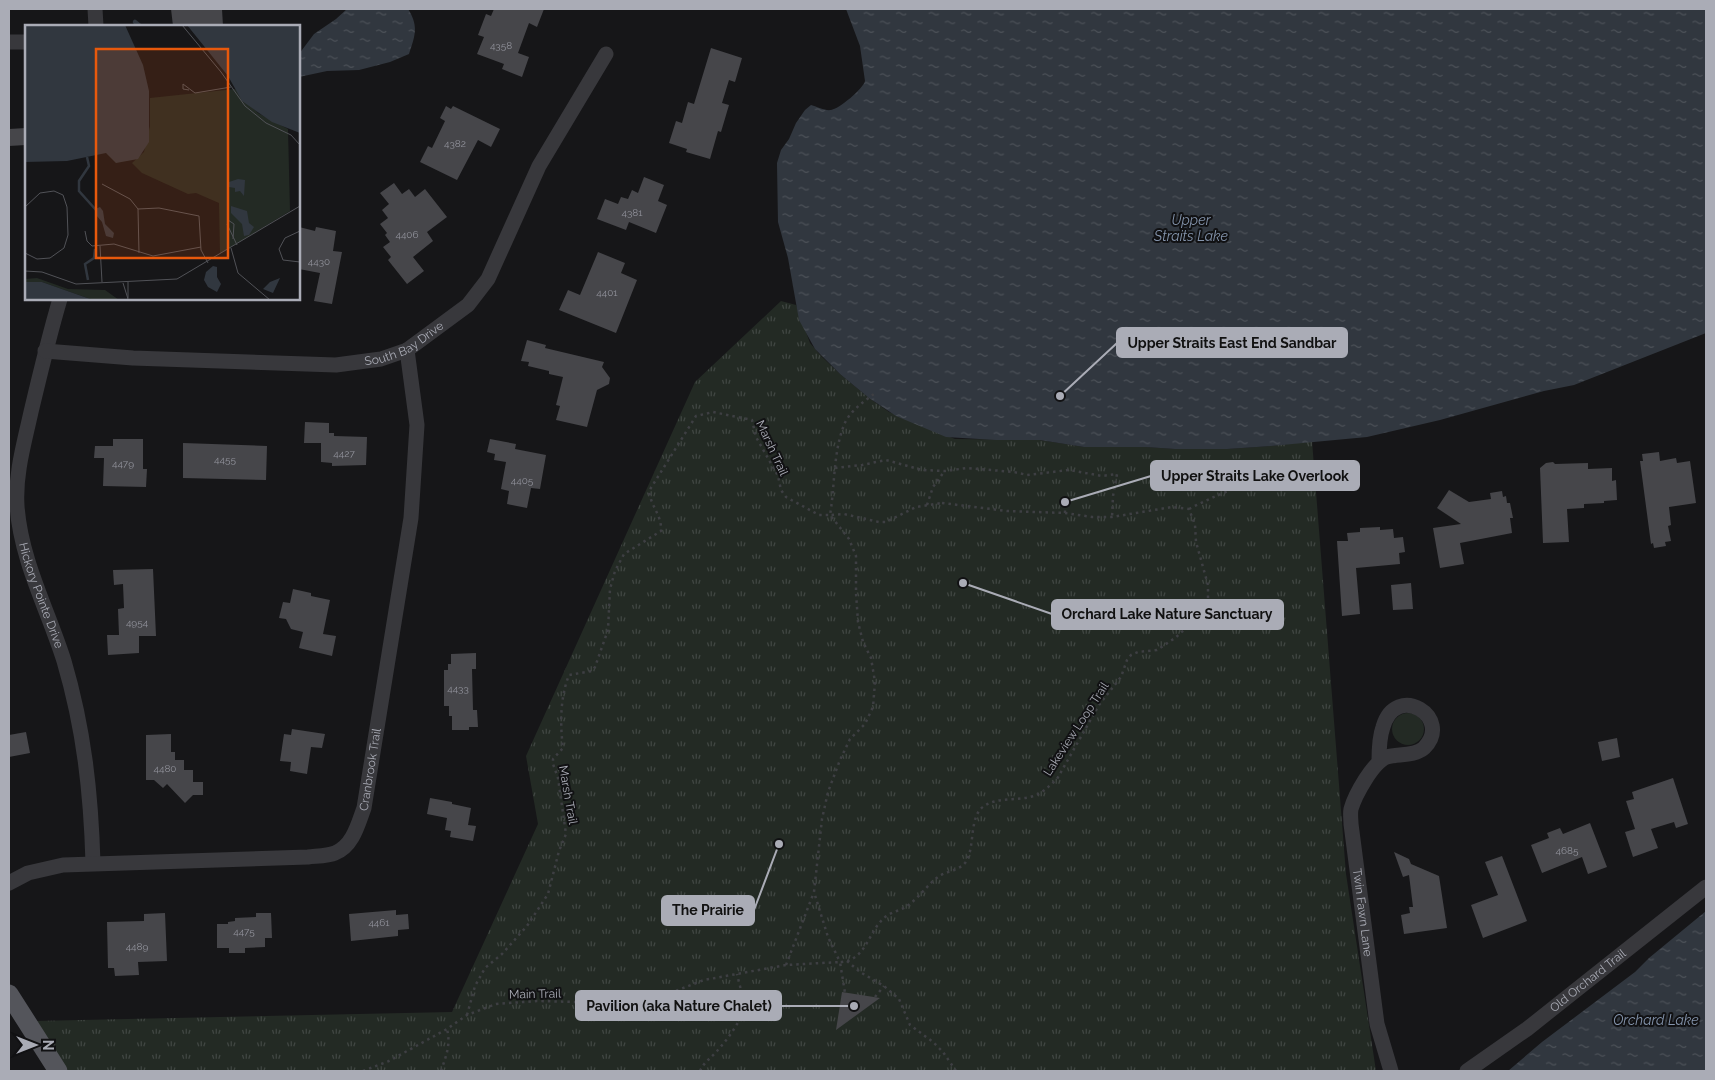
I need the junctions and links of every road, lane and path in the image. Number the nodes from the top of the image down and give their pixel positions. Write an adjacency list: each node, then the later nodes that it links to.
1 (96, 9): 2 (street)
2 (96, 25)
3 (9, 42): 4 (street)
4 (25, 42)
5 (606, 54): 7 (street, South Bay Drive)
6 (60, 300): 8 (street, Hickory Pointe Drive)
7 (407, 350): 8 (street, South Bay Drive); 20 (street, Cranbrook Trail)
8 (45, 351): 20 (street, Hickory Pointe Drive)
9 (874, 394): 10 (path)
10 (835, 468): 11 (path); 17 (path)
11 (945, 471): 14 (path); 18 (path)
12 (1314, 478): 15 (path)
13 (1065, 502): 16 (path)
14 (927, 506): 16 (path); 17 (path)
15 (1189, 509): 18 (path); 24 (path, Lakeview Loop Trail)
16 (1065, 513): 18 (path)
17 (830, 515): 23 (path); 32 (path, Marsh Trail)
18 (1112, 517)
19 (1379, 761): 39 (street, Twin Fawn Lane)
20 (93, 863): 21 (street, Cranbrook Trail)
21 (9, 883)
22 (1706, 887): 40 (street, Old Orchard Trail)
23 (814, 892): 25 (path); 26 (path)
24 (847, 961): 25 (path); 28 (path)
25 (840, 962): 26 (path, Main Trail); 29 (path)
26 (786, 966): 27 (path, Main Trail)
27 (736, 974): 32 (path, Main Trail); 37 (path)
28 (884, 986): 31 (path); 38 (path)
29 (845, 993)
30 (9, 994): 34 (main road)
31 (875, 997)
32 (467, 1015): 33 (path, Main Trail)
33 (447, 1029): 35 (path, Main Trail); 36 (path)
34 (58, 1071)
35 (363, 1071)
36 (442, 1071)
37 (700, 1071)
38 (956, 1071)
39 (1391, 1071)
40 (1467, 1071)

